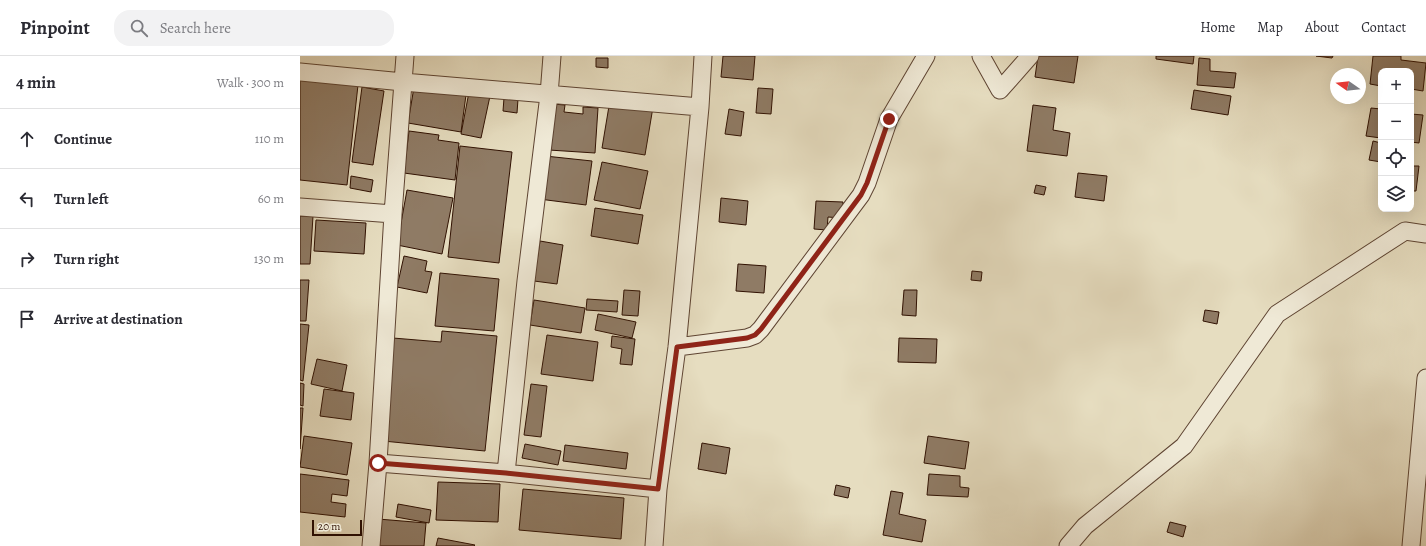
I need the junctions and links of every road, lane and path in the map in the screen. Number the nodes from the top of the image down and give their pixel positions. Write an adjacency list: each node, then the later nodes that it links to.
1 (405, 56): 8 (street)
2 (552, 56): 9 (street)
3 (703, 56): 10 (street)
4 (926, 56): 14 (street)
5 (981, 56): 6 (street)
6 (1030, 56)
7 (300, 72): 8 (street)
8 (403, 82): 9 (street); 12 (street)
9 (549, 95): 10 (street); 17 (street)
10 (700, 107): 14 (street)
11 (300, 207): 12 (street)
12 (393, 214): 16 (street)
13 (1426, 234): 21 (street)
14 (677, 347): 18 (street)
15 (1426, 378): 22 (street)
16 (378, 463): 17 (street); 19 (street)
17 (506, 473): 18 (street)
18 (658, 489): 20 (street)
19 (371, 546)
20 (654, 546)
21 (1068, 546)
22 (1411, 546)

